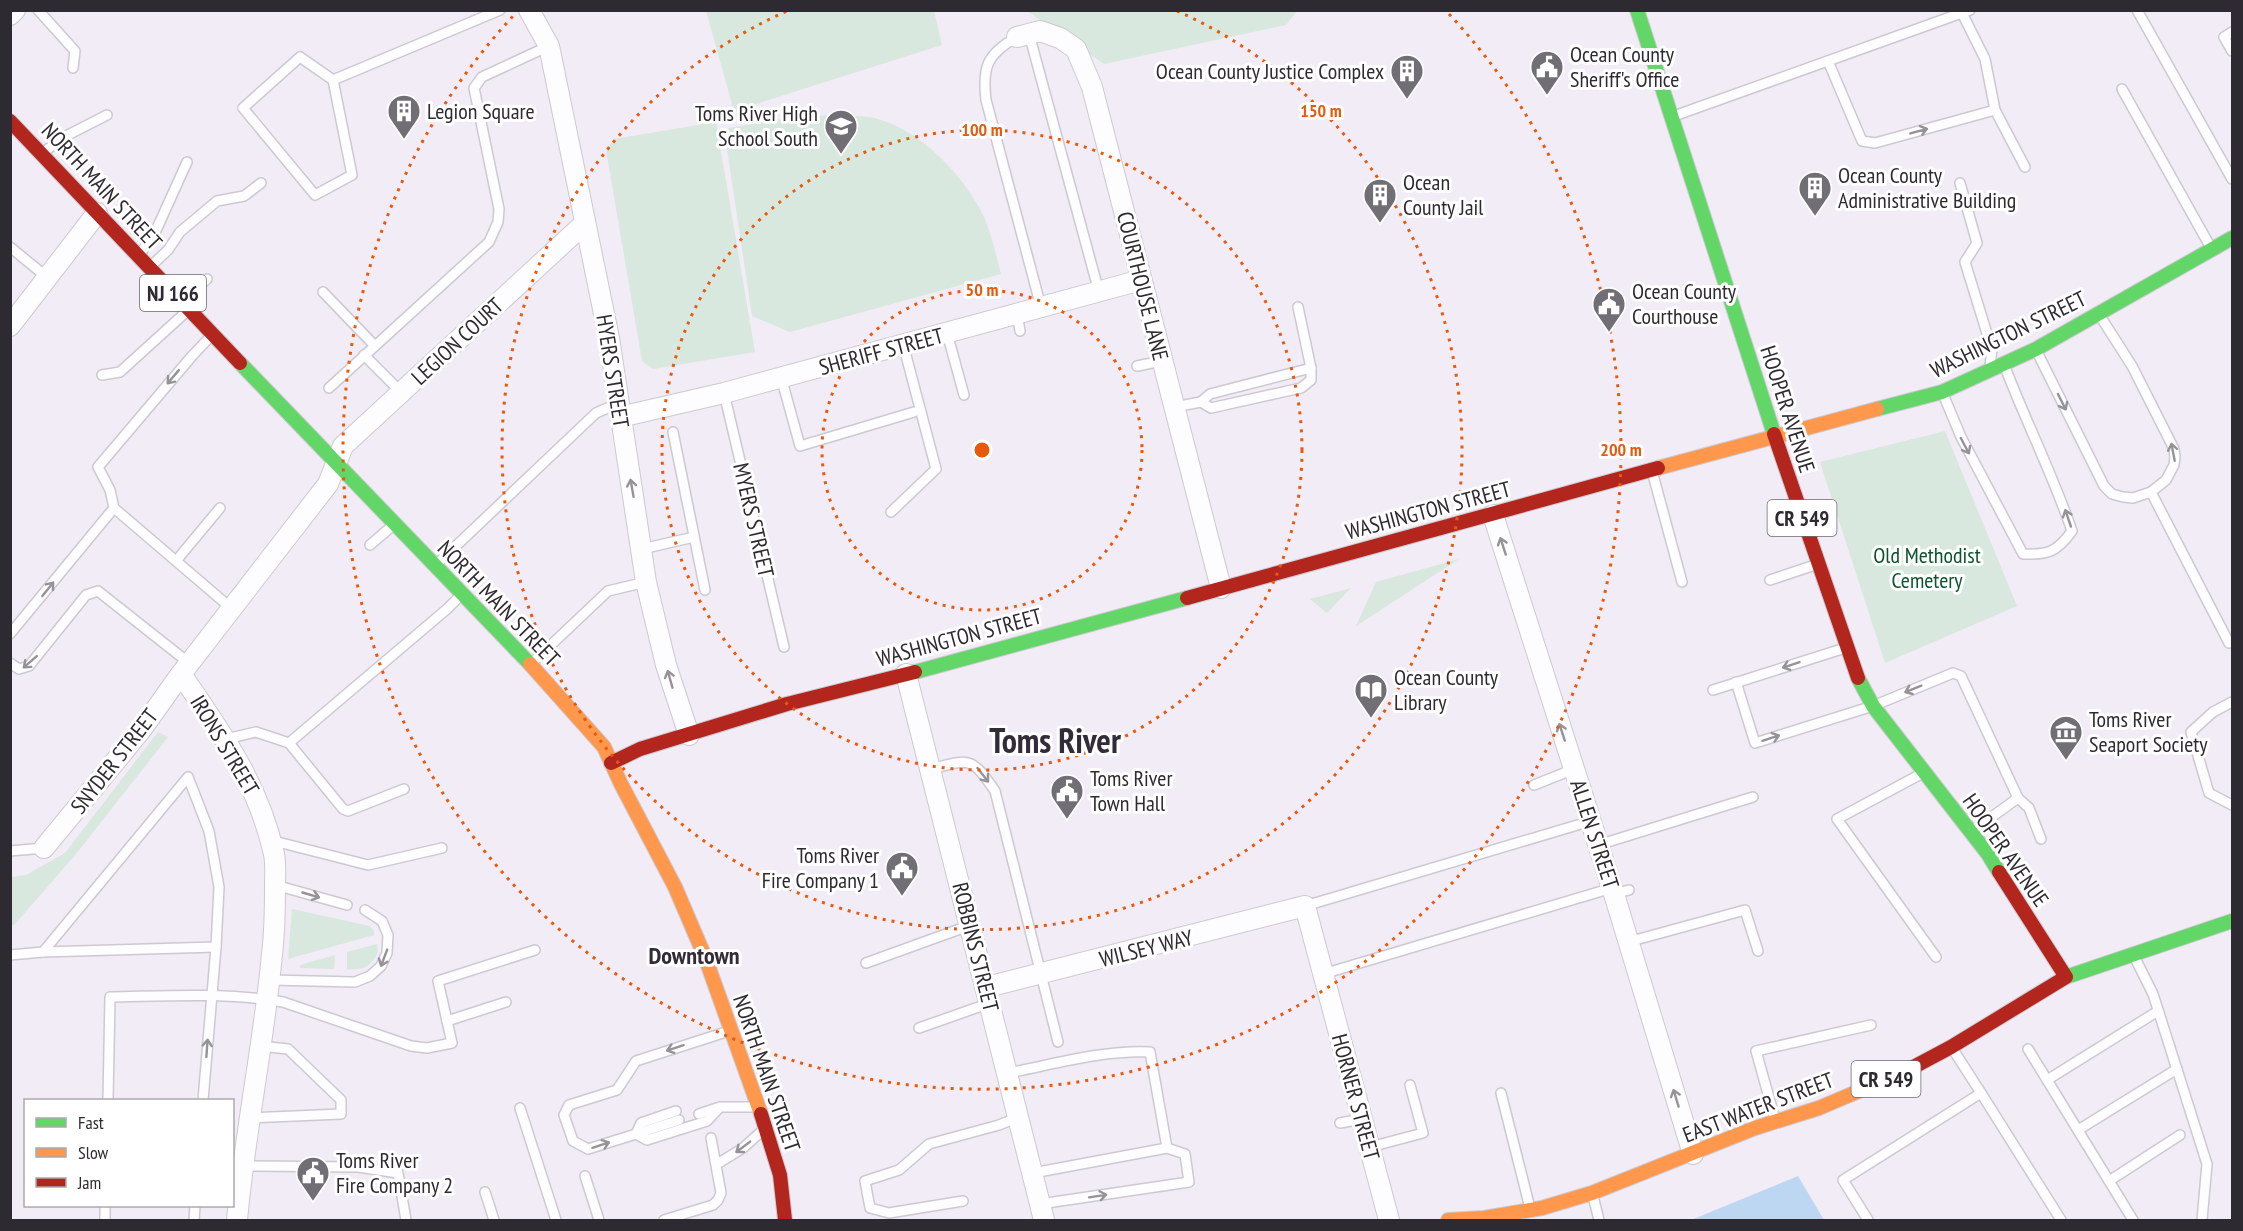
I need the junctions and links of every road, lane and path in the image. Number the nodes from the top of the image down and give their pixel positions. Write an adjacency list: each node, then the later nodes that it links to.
1 (15, 10): 8 (street)
2 (38, 10): 14 (lane)
3 (500, 10): 15 (lane)
4 (530, 10): 11 (street, HYERS STREET)
5 (1637, 10): 19 (main road, HOOPER AVENUE / CR 549)
6 (2137, 10): 24 (lane)
7 (1966, 12): 13 (lane); 17 (lane)
8 (10, 15)
9 (2232, 32): 12 (lane)
10 (1023, 35): 36 (street, COURTHOUSE LANE); 38 (lane); 41 (lane)
11 (549, 46): 28 (street, HYERS STREET); 47 (lane)
12 (2232, 51)
13 (1828, 61): 17 (lane, one-way to 17); 19 (lane)
14 (73, 68)
15 (333, 80): 15 (lane)
16 (2122, 89): 31 (lane)
17 (1995, 110): 23 (lane)
18 (107, 115): 21 (lane)
19 (1672, 117): 67 (main road, HOOPER AVENUE / CR 549)
20 (10, 121): 21 (main road, NORTH MAIN STREET / NJ 166)
21 (42, 154): 27 (main road, NORTH MAIN STREET / NJ 166)
22 (187, 162): 32 (lane)
23 (2025, 167)
24 (2232, 179)
25 (261, 183): 33 (lane)
26 (1960, 183): 54 (lane)
27 (97, 213): 32 (main road, NORTH MAIN STREET / NJ 166); 34 (street)
28 (585, 223): 58 (street, LEGION COURT); 64 (street, HYERS STREET)
29 (2232, 238): 31 (main road, WASHINGTON STREET)
30 (10, 247): 34 (lane)
31 (2212, 250): 42 (main road, WASHINGTON STREET)
32 (139, 256): 33 (main road, NORTH MAIN STREET / NJ 166)
33 (150, 267): 39 (main road, NORTH MAIN STREET / NJ 166)
34 (48, 278): 43 (street)
35 (207, 279): 39 (lane)
36 (1141, 280): 38 (street, SHERIFF STREET); 50 (street, COURTHOUSE LANE)
37 (323, 292): 47 (lane)
38 (1099, 292): 41 (street, SHERIFF STREET)
39 (185, 306): 45 (main road, NORTH MAIN STREET / NJ 166); 55 (lane)
40 (1298, 307): 53 (lane)
41 (1041, 308): 44 (street, SHERIFF STREET)
42 (2098, 314): 48 (main road, WASHINGTON STREET); 70 (lane, one-way to 42)
43 (10, 326)
44 (947, 333): 46 (street, SHERIFF STREET); 61 (lane)
45 (213, 334): 68 (main road, NORTH MAIN STREET / NJ 166); 71 (lane, one-way to 71)
46 (903, 344): 56 (street, SHERIFF STREET); 73 (lane)
47 (375, 346): 49 (lane)
48 (2036, 349): 51 (main road, WASHINGTON STREET); 70 (lane, one-way to 70)
49 (364, 356): 57 (lane); 58 (lane)
50 (1162, 361): 52 (lane); 63 (street, COURTHOUSE LANE)
51 (2004, 364): 54 (main road, WASHINGTON STREET); 59 (lane, one-way to 51)
52 (1137, 366)
53 (1311, 368): 62 (lane); 62 (lane)
54 (1989, 371): 59 (main road, WASHINGTON STREET)
55 (102, 375)
56 (781, 377): 60 (street, SHERIFF STREET); 65 (lane)
57 (328, 388)
58 (401, 392): 68 (street, LEGION COURT)
59 (1942, 392): 67 (main road, WASHINGTON STREET)
60 (724, 393): 64 (street, SHERIFF STREET); 91 (lane, MYERS STREET)
61 (963, 395)
62 (1201, 402): 63 (lane)
63 (1174, 407): 85 (street, COURTHOUSE LANE)
64 (620, 410): 78 (street, HYERS STREET, one-way to 64); 81 (lane)
65 (914, 412)
66 (673, 432): 76 (lane)
67 (1774, 435): 69 (main road, WASHINGTON STREET); 80 (main road, HOOPER AVENUE / CR 549)
68 (335, 464): 75 (main road, NORTH MAIN STREET / NJ 166); 88 (street, IRONS STREET)
69 (1652, 470): 74 (main road, WASHINGTON STREET); 84 (lane)
70 (2151, 492): 90 (lane)
71 (114, 508): 79 (lane); 89 (lane, one-way to 71)
72 (220, 508): 79 (lane)
73 (891, 512)
74 (1493, 515): 85 (main road, WASHINGTON STREET); 106 (street, ALLEN STREET, one-way to 74)
75 (394, 524): 77 (lane); 81 (main road, NORTH MAIN STREET / NJ 166)
76 (694, 537): 78 (lane); 86 (lane)
77 (370, 545)
78 (642, 549): 83 (street, HYERS STREET)
79 (176, 561): 88 (lane)
80 (1818, 564): 82 (lane); 92 (main road, HOOPER AVENUE / CR 549)
81 (435, 566): 87 (main road, NORTH MAIN STREET / NJ 166)
82 (1770, 580)
83 (646, 582): 94 (lane); 101 (street, HYERS STREET, one-way to 83)
84 (1682, 582)
85 (1221, 588): 96 (main road, WASHINGTON STREET)
86 (705, 590)
87 (462, 594): 94 (main road, NORTH MAIN STREET / NJ 166); 103 (lane)
88 (231, 608): 95 (street, IRONS STREET)
89 (10, 634)
90 (2229, 643)
91 (784, 647)
92 (1845, 648): 97 (lane, one-way to 97); 100 (main road, HOOPER AVENUE / CR 549)
93 (10, 663): 95 (lane, one-way to 93)
94 (530, 664): 104 (main road, NORTH MAIN STREET / NJ 166)
95 (185, 668): 102 (street, IRONS STREET); 118 (street, SNYDER STREET)
96 (906, 674): 101 (main road, WASHINGTON STREET); 105 (street, ROBBINS STREET)
97 (1736, 682): 98 (lane); 100 (lane, one-way to 100)
98 (1713, 690)
99 (2232, 702): 112 (lane)
100 (1873, 706): 107 (main road, HOOPER AVENUE / CR 549); 111 (lane, one-way to 100)
101 (689, 735): 104 (main road, WASHINGTON STREET)
102 (226, 739): 103 (lane); 116 (street, IRONS STREET)
103 (289, 743): 109 (lane)
104 (610, 763): 148 (main road, NORTH MAIN STREET / NJ 166)
105 (931, 769): 127 (street, ROBBINS STREET); 138 (lane, one-way to 138)
106 (1574, 769): 108 (lane); 113 (street, ALLEN STREET)
107 (1923, 772): 114 (main road, HOOPER AVENUE / CR 549); 135 (lane)
108 (1534, 785)
109 (404, 789)
110 (1753, 797): 117 (lane)
111 (2018, 798): 114 (lane); 115 (lane)
112 (2232, 806)
113 (1591, 821): 117 (street, ALLEN STREET); 124 (lane)
114 (1970, 832): 139 (main road, HOOPER AVENUE / CR 549)
115 (2041, 839)
116 (270, 840): 119 (lane); 121 (street, IRONS STREET)
117 (1598, 845): 122 (street, ALLEN STREET)
118 (45, 848): 120 (lane)
119 (442, 848)
120 (10, 851)
121 (275, 885): 123 (lane, one-way to 123); 140 (street, IRONS STREET)
122 (1618, 891): 128 (street, ALLEN STREET); 137 (lane)
123 (347, 905)
124 (1305, 906): 137 (street, HORNER STREET); 138 (street, WILSEY WAY)
125 (365, 910): 140 (lane, one-way to 140)
126 (2232, 921): 133 (main road, EAST WATER STREET)
127 (971, 925): 136 (lane); 142 (street, ROBBINS STREET)
128 (1628, 942): 131 (lane); 179 (street, ALLEN STREET, one-way to 128)
129 (216, 947): 132 (lane); 132 (lane); 141 (lane)
130 (535, 950): 145 (lane)
131 (1758, 951)
132 (43, 952): 134 (lane)
133 (2133, 953): 139 (main road, EAST WATER STREET); 144 (lane)
134 (10, 955)
135 (1936, 957)
136 (866, 963)
137 (1323, 974): 169 (street, HORNER STREET)
138 (1040, 975): 142 (street, WILSEY WAY); 149 (lane)
139 (2066, 977): 151 (main road, EAST WATER STREET / CR 549)
140 (268, 989): 141 (lane); 145 (lane); 150 (street, IRONS STREET)
141 (211, 995): 159 (lane); 160 (lane, one-way to 141)
142 (988, 995): 147 (lane); 154 (street, ROBBINS STREET)
143 (506, 1002): 145 (lane)
144 (2158, 1011): 153 (lane); 155 (lane)
145 (447, 1021)
146 (1871, 1025): 170 (lane)
147 (920, 1028)
148 (731, 1030): 163 (main road, NORTH MAIN STREET / NJ 166); 174 (lane, one-way to 174)
149 (1058, 1042)
150 (260, 1046): 168 (street, IRONS STREET); 168 (lane)
151 (1951, 1047): 158 (lane); 170 (main road, EAST WATER STREET / CR 549)
152 (2028, 1049): 155 (lane)
153 (2177, 1069): 173 (lane); 206 (lane)
154 (1008, 1073): 167 (street, ROBBINS STREET); 178 (lane)
155 (2047, 1080): 173 (lane)
156 (1410, 1085): 177 (lane)
157 (1501, 1093): 190 (lane)
158 (1981, 1093): 203 (lane); 204 (lane)
159 (108, 1099)
160 (203, 1099)
161 (702, 1103): 162 (lane)
162 (720, 1107): 163 (lane); 165 (lane); 174 (lane)
163 (759, 1107): 172 (main road, NORTH MAIN STREET / NJ 166)
164 (520, 1108): 196 (lane)
165 (699, 1114)
166 (678, 1116): 174 (lane)
167 (1019, 1117): 182 (street, ROBBINS STREET); 188 (lane)
168 (249, 1118): 181 (street, IRONS STREET)
169 (1362, 1119): 171 (lane); 177 (street, HORNER STREET)
170 (1776, 1121): 179 (main road, EAST WATER STREET / CR 549)
171 (1340, 1123)
172 (766, 1128): 180 (lane, one-way to 180); 183 (main road, NORTH MAIN STREET / NJ 166)
173 (2078, 1130): 185 (lane)
174 (636, 1134)
175 (2180, 1135): 185 (lane)
176 (711, 1138): 180 (lane)
177 (1370, 1147): 200 (street, HORNER STREET)
178 (1167, 1148): 182 (lane); 191 (lane, one-way to 178)
179 (1693, 1154): 187 (main road, EAST WATER STREET / CR 549)
180 (717, 1164): 198 (lane)
181 (242, 1166): 193 (street, IRONS STREET); 194 (lane)
182 (1032, 1173): 191 (street, ROBBINS STREET)
183 (780, 1175): 189 (main road); 199 (main road, NORTH MAIN STREET / NJ 166)
184 (585, 1176): 197 (lane)
185 (2109, 1181): 205 (lane)
186 (485, 1192): 195 (lane)
187 (1592, 1193): 190 (main road, EAST WATER STREET / CR 549); 202 (lane)
188 (963, 1201)
189 (769, 1204)
190 (1531, 1210): 192 (main road, EAST WATER STREET / CR 549)
191 (1042, 1213)
192 (1484, 1219): 201 (main road, EAST WATER STREET / CR 549)
193 (237, 1221)
194 (406, 1221)
195 (494, 1221)
196 (556, 1221)
197 (599, 1221)
198 (664, 1221)
199 (785, 1221)
200 (1389, 1221)
201 (1448, 1221)
202 (1599, 1221)
203 (1868, 1221)
204 (2061, 1221)
205 (2133, 1221)
206 (2202, 1221)

